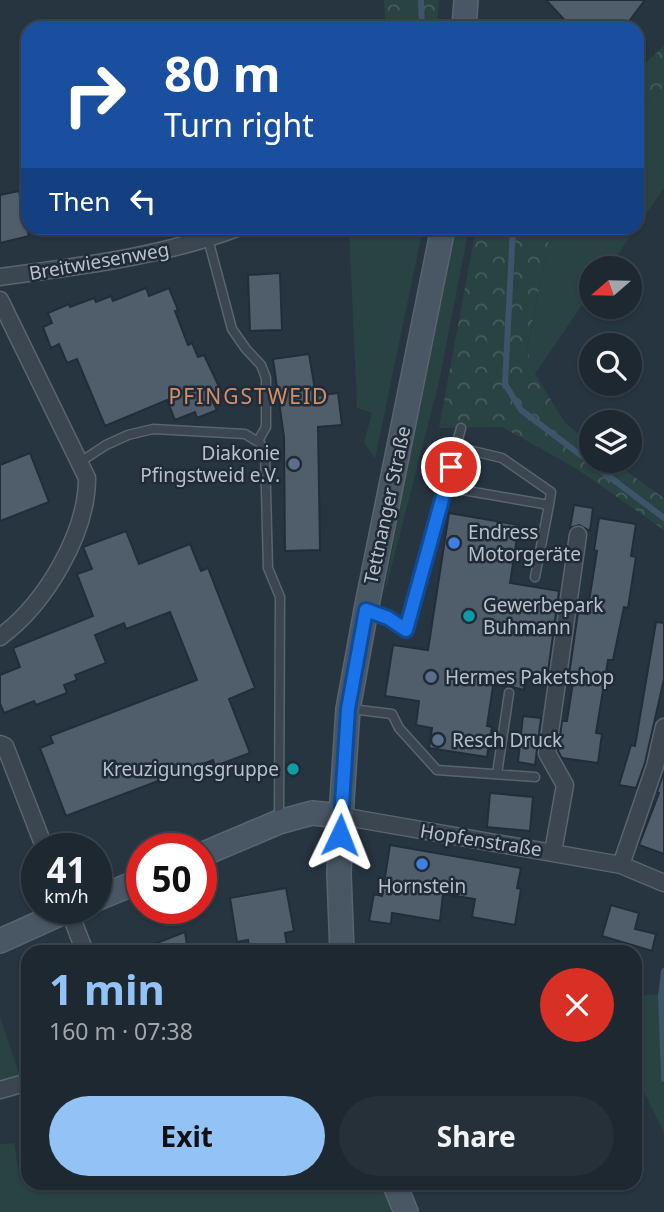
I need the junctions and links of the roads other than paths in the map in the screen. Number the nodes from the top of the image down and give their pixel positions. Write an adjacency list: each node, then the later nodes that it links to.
1 (466, 0): 2 (main road)
2 (464, 21)
3 (219, 235): 5 (street, Breitwiesenweg)
4 (442, 235): 16 (main road, Tettnanger Straße)
5 (208, 239): 6 (street, Breitwiesenweg); 9 (lane)
6 (0, 277)
7 (0, 300): 11 (street)
8 (461, 428): 10 (lane)
9 (258, 441): 11 (lane); 25 (lane)
10 (456, 447): 12 (lane); 13 (lane)
11 (80, 462): 17 (street)
12 (445, 487): 13 (lane); 16 (lane)
13 (549, 505): 15 (lane)
14 (578, 535): 28 (street)
15 (535, 577)
16 (366, 610): 19 (main road, Tettnanger Straße)
17 (0, 637)
18 (509, 692): 22 (lane)
19 (348, 709): 22 (lane); 24 (main road, Tettnanger Straße)
20 (664, 727): 29 (street)
21 (0, 744): 26 (street)
22 (497, 774): 23 (lane)
23 (534, 777)
24 (341, 816): 25 (main road); 28 (street, Hopfenstraße); 35 (main road, Tettnanger Straße)
25 (279, 822): 27 (main road)
26 (39, 833)
27 (217, 848)
28 (553, 852): 29 (street, Hopfenstraße)
29 (621, 865): 30 (street, Hopfenstraße)
30 (664, 883)
31 (37, 924): 33 (main road)
32 (75, 924): 34 (street)
33 (0, 941)
34 (83, 945)
35 (342, 945)
36 (21, 1084): 37 (street)
37 (0, 1090)
38 (397, 1190): 39 (main road)
39 (406, 1212)

